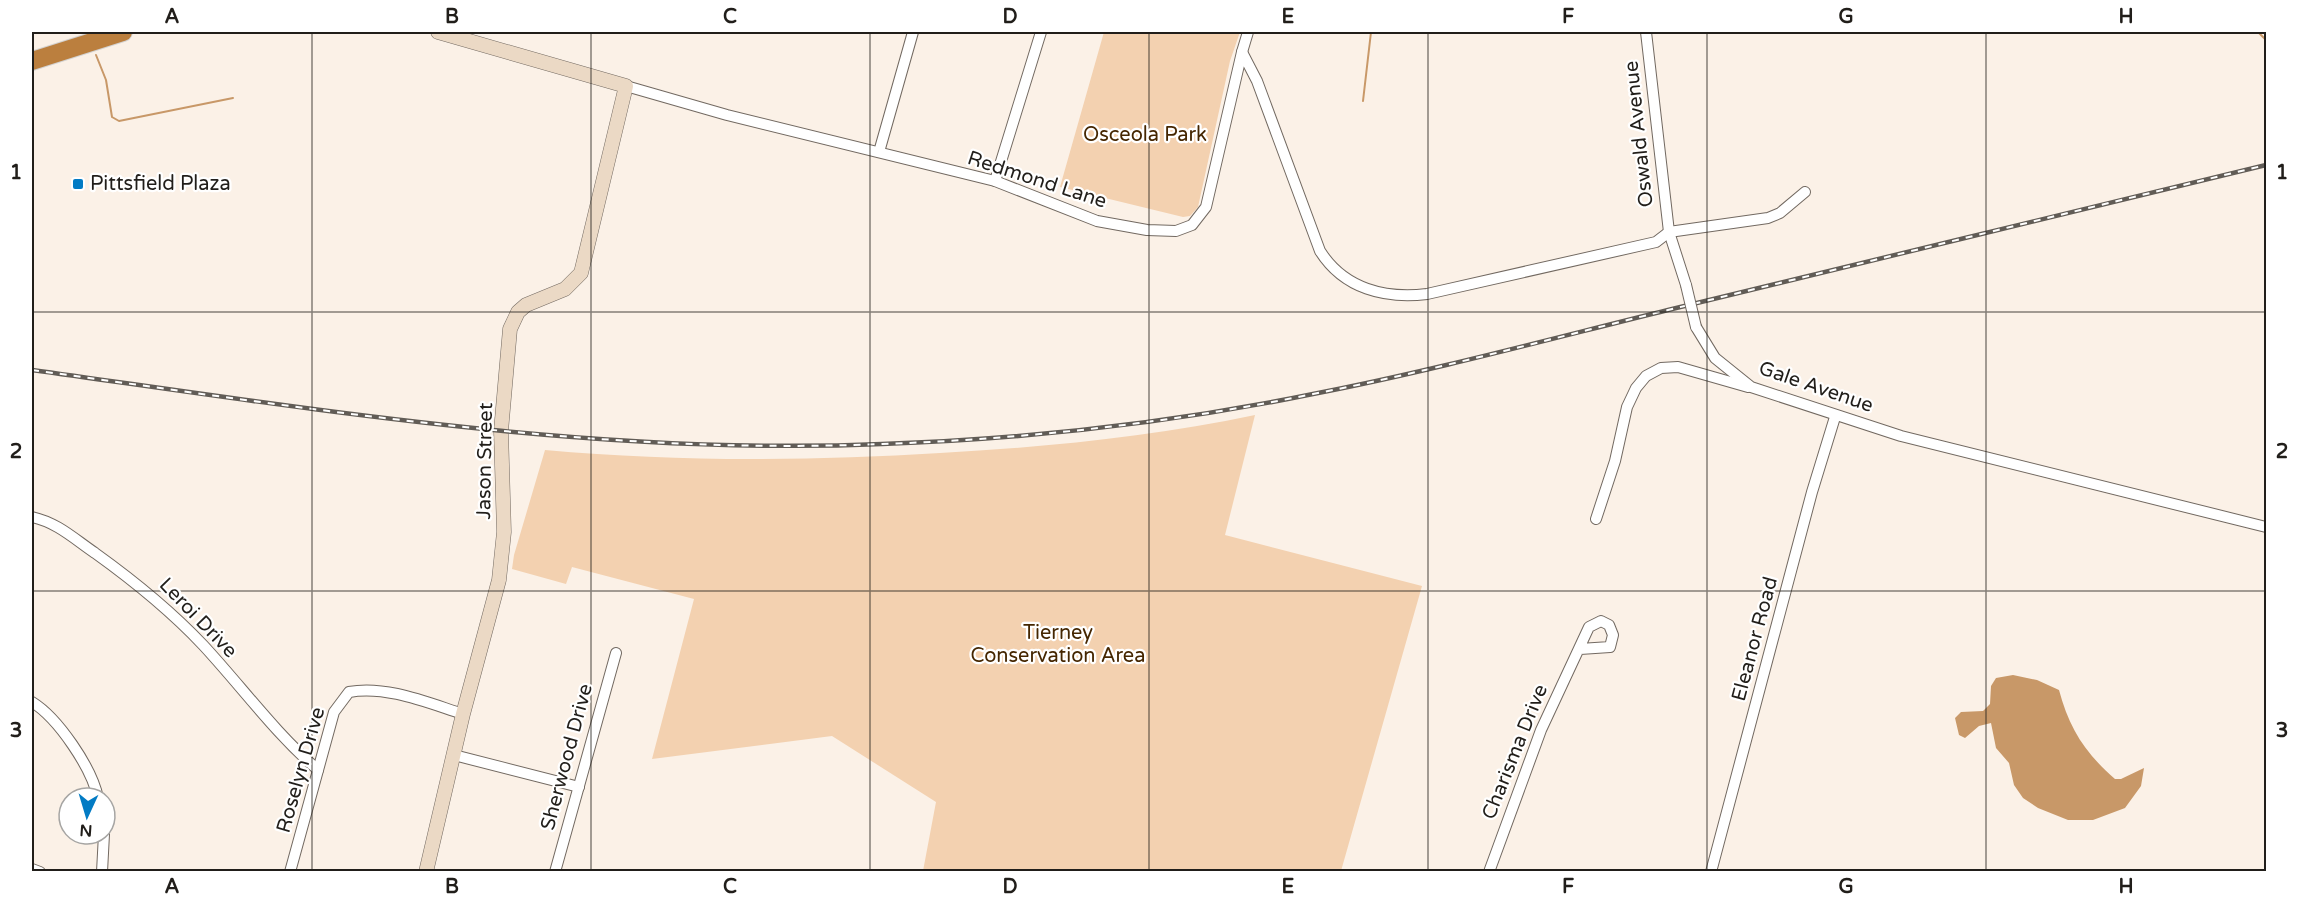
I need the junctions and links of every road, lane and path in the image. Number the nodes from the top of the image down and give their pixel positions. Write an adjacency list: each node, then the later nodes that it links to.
1 (123, 32): 8 (highway)
2 (438, 32): 9 (street)
3 (913, 32): 10 (street)
4 (1041, 32): 11 (street)
5 (1248, 32): 7 (street, Redmond Lane)
6 (1646, 32): 13 (street, Oswald Avenue)
7 (1242, 52): 11 (street, Redmond Lane); 13 (street)
8 (32, 61)
9 (626, 87): 10 (street, Redmond Lane); 22 (street, Jason Street)
10 (879, 152): 11 (street, Redmond Lane)
11 (995, 181)
12 (1805, 192): 13 (street)
13 (1669, 232): 14 (street, Gale Avenue, bridge)
14 (1751, 387): 15 (street, Gale Avenue); 17 (street)
15 (1835, 417): 18 (street, Gale Avenue); 35 (street, Eleanor Road)
16 (32, 517): 24 (street, Leroi Drive)
17 (1596, 519)
18 (2266, 527)
19 (1580, 649): 34 (street, Charisma Drive)
20 (616, 653): 26 (street, Sherwood Drive)
21 (32, 702): 25 (street)
22 (463, 714): 23 (street, Jason Street); 24 (street, Roselyn Drive)
23 (454, 755): 26 (street); 32 (street, Jason Street)
24 (318, 770): 31 (street, Roselyn Drive)
25 (93, 786)
26 (579, 787): 33 (street, Sherwood Drive)
27 (103, 846): 30 (street)
28 (32, 869): 29 (street)
29 (40, 872)
30 (102, 872)
31 (290, 872)
32 (426, 872)
33 (555, 872)
34 (1489, 872)
35 (1711, 872)

